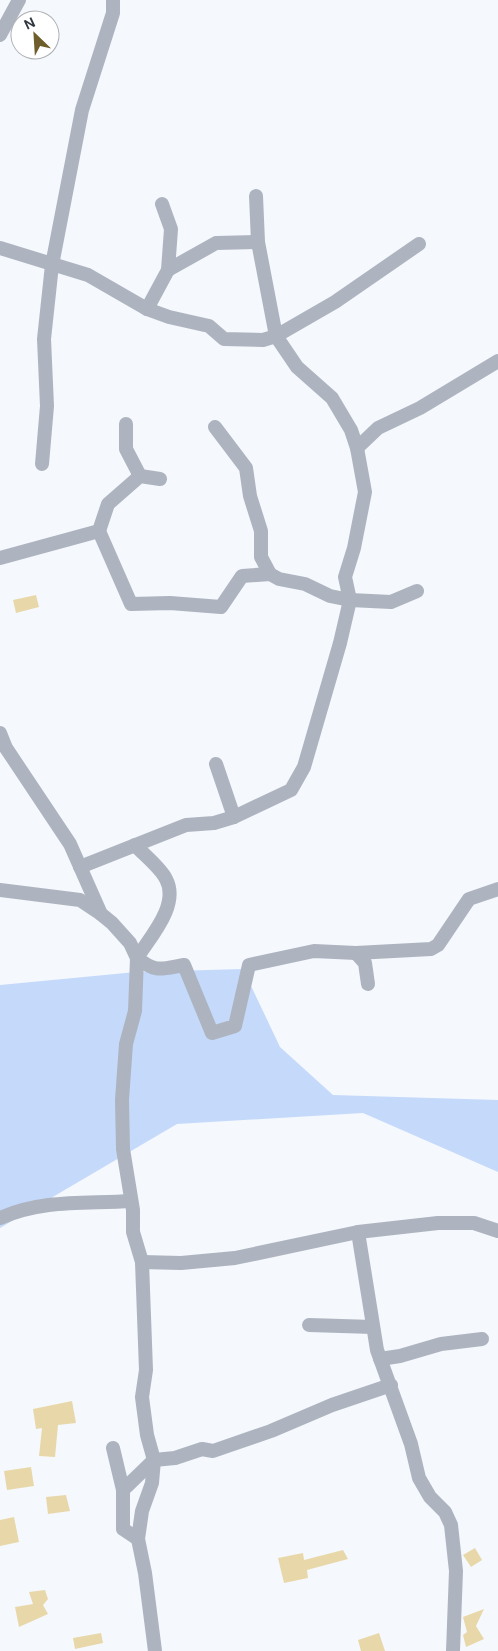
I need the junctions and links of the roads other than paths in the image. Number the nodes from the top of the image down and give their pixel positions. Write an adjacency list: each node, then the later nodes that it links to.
1 (19, 0): 3 (street)
2 (113, 0): 9 (street)
3 (0, 35)
4 (256, 196): 6 (street)
5 (162, 204): 10 (street)
6 (258, 242): 10 (street); 12 (street)
7 (419, 244): 12 (street)
8 (0, 248): 9 (street)
9 (52, 265): 11 (street); 17 (street)
10 (168, 270): 11 (street)
11 (147, 309): 12 (street)
12 (276, 336): 16 (street)
13 (498, 361): 16 (street)
14 (126, 424): 18 (street)
15 (215, 427): 22 (street)
16 (357, 448): 24 (street)
17 (42, 464)
18 (140, 476): 19 (street); 20 (street)
19 (160, 479)
20 (99, 531): 21 (street); 22 (street)
21 (0, 558)
22 (270, 574): 24 (street)
23 (417, 591): 24 (street)
24 (350, 600): 27 (street)
25 (0, 733): 29 (street)
26 (216, 764): 27 (street)
27 (234, 817): 28 (street)
28 (135, 845): 29 (street); 34 (street)
29 (80, 866): 32 (street)
30 (498, 888): 33 (street)
31 (0, 890): 32 (street)
32 (102, 914): 34 (street)
33 (356, 953): 34 (street); 35 (street)
34 (137, 958): 36 (street)
35 (368, 984)
36 (131, 1201): 37 (street); 40 (street)
37 (0, 1218)
38 (498, 1231): 39 (street)
39 (358, 1232): 40 (street); 42 (street)
40 (142, 1262): 47 (street)
41 (309, 1326): 42 (street)
42 (373, 1328): 44 (street)
43 (482, 1339): 44 (street)
44 (380, 1359): 45 (street)
45 (391, 1386): 47 (street); 51 (street)
46 (113, 1448): 48 (street)
47 (154, 1460): 48 (street); 49 (street)
48 (123, 1490): 49 (street)
49 (138, 1539): 50 (street)
50 (155, 1651)
51 (453, 1651)

